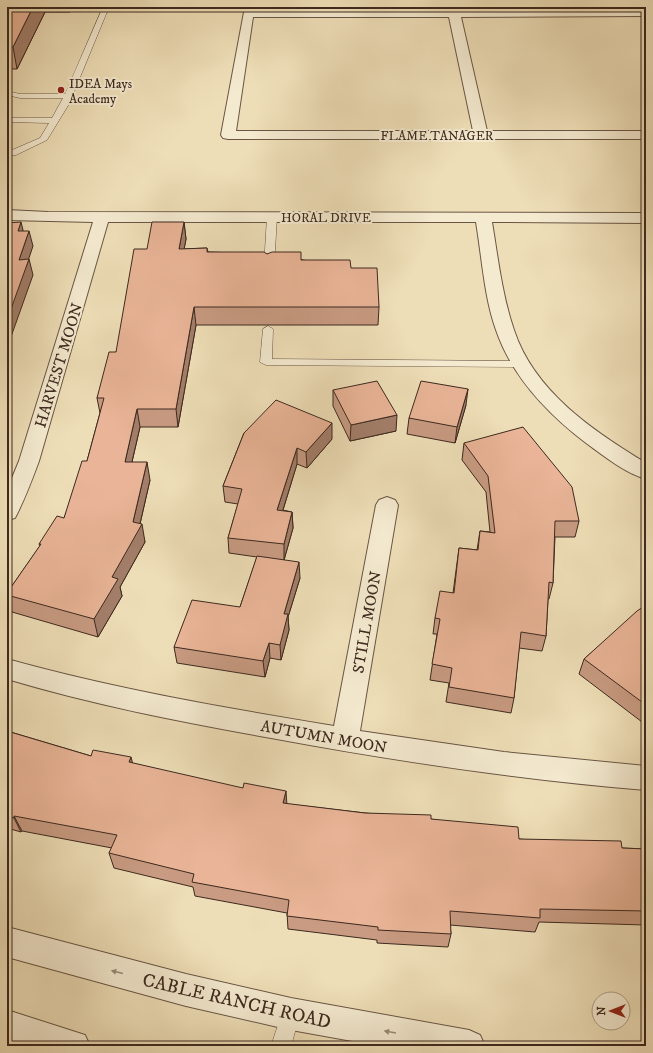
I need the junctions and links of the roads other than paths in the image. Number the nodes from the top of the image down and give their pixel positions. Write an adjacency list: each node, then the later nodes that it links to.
1 (106, 7): 5 (lane)
2 (646, 13): 3 (street)
3 (454, 14): 8 (street); 8 (street, FLAME TANAGER)
4 (7, 93): 5 (lane)
5 (68, 96): 7 (lane)
6 (7, 120): 7 (lane)
7 (55, 121): 10 (lane)
8 (480, 134): 9 (street, FLAME TANAGER)
9 (646, 135)
10 (7, 153)
11 (7, 215): 12 (street, HORAL DRIVE)
12 (102, 216): 13 (street, HORAL DRIVE); 21 (street, HARVEST MOON)
13 (272, 217): 14 (street, HORAL DRIVE); 16 (lane)
14 (483, 217): 15 (street, HORAL DRIVE); 18 (street)
15 (646, 218)
16 (269, 267)
17 (268, 329): 18 (lane)
18 (522, 364): 19 (street)
19 (646, 472)
20 (387, 504): 23 (street, STILL MOON)
21 (7, 512)
22 (7, 669): 23 (street, AUTUMN MOON)
23 (345, 740): 24 (street, AUTUMN MOON)
24 (646, 778)
25 (7, 942): 26 (street, CABLE RANCH ROAD, one-way to 25)
26 (291, 1014): 29 (lane); 30 (street, CABLE RANCH ROAD, one-way to 26)
27 (7, 1026): 28 (street)
28 (74, 1046)
29 (281, 1046)
30 (470, 1046)

